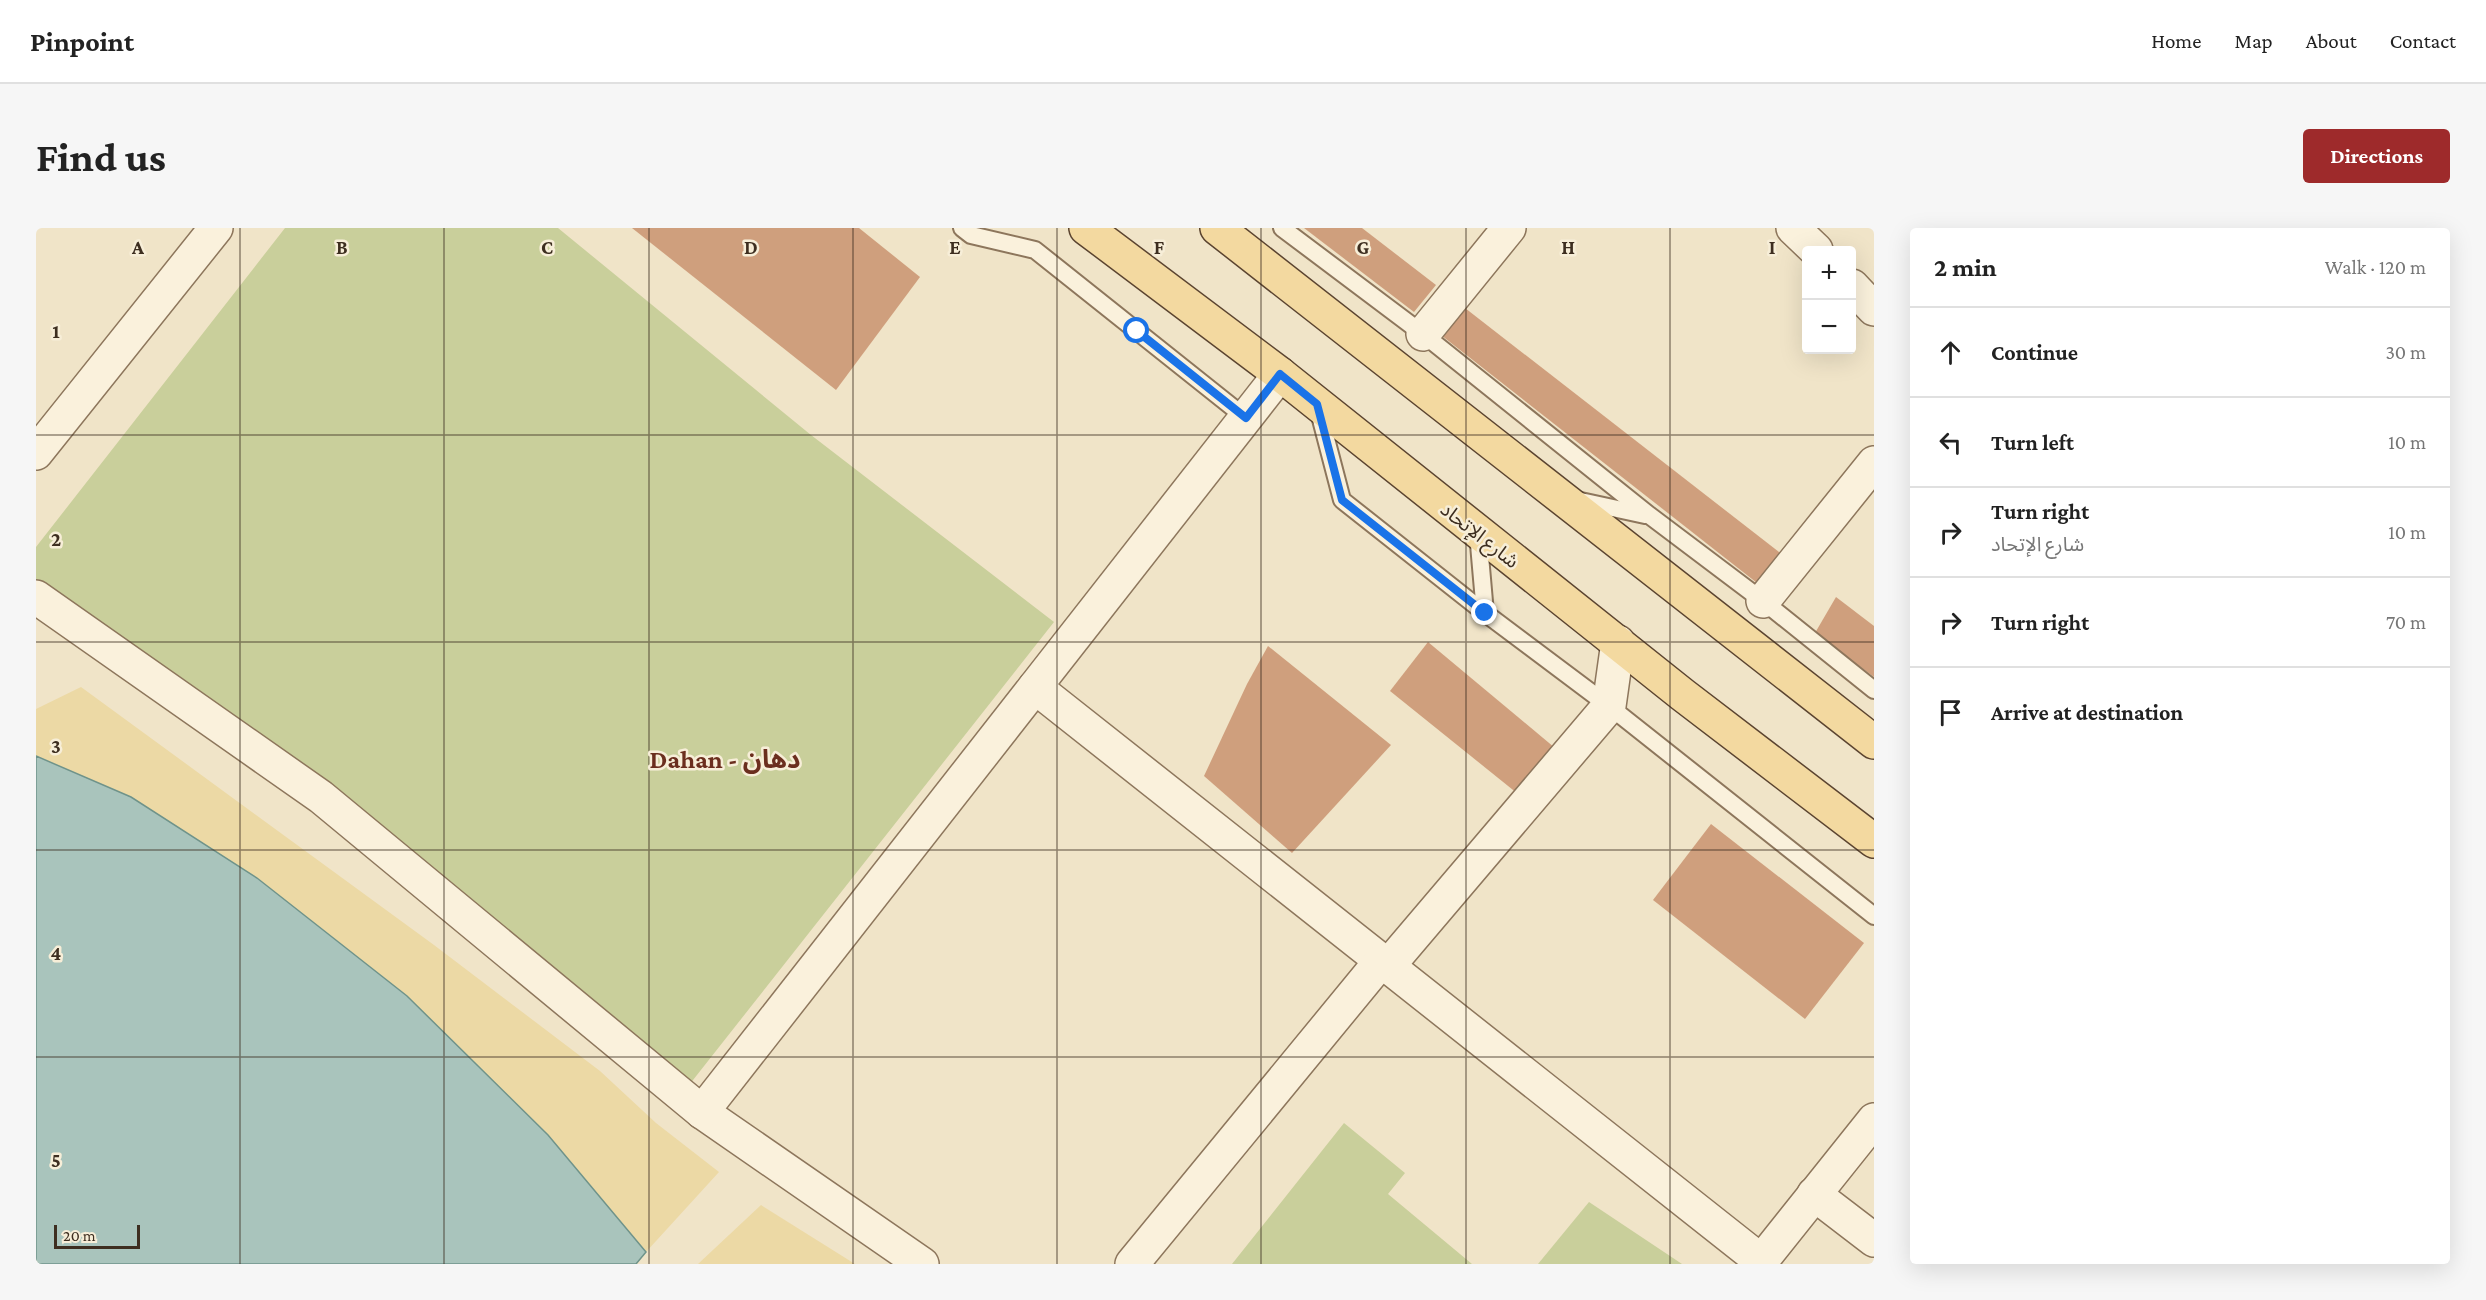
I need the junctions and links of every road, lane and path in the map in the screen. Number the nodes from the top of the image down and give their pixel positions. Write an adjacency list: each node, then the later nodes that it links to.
1 (216, 228): 15 (street)
2 (1086, 228): 12 (main road, شارع الإتحاد)
3 (1216, 228): 17 (main road)
4 (1282, 228): 11 (lane)
5 (1509, 228): 11 (street)
6 (1793, 228): 8 (street)
7 (969, 230): 14 (lane)
8 (1812, 246)
9 (1856, 291): 10 (street)
10 (1874, 309)
11 (1423, 334): 18 (lane)
12 (1280, 374): 13 (main road, شارع الإتحاد); 14 (street)
13 (1317, 404): 19 (main road, شارع الإتحاد); 22 (lane)
14 (1246, 418): 24 (street)
15 (36, 453)
16 (1874, 463): 21 (street)
17 (1560, 497): 18 (lane); 27 (main road)
18 (1649, 516): 21 (lane)
19 (1478, 534): 22 (lane); 23 (main road, شارع الإتحاد)
20 (36, 597): 31 (street)
21 (1763, 601): 25 (lane)
22 (1485, 613): 26 (lane)
23 (1618, 642): 26 (street); 28 (main road, شارع الإتحاد)
24 (1035, 687): 30 (street); 31 (street)
25 (1874, 690)
26 (1609, 706): 29 (lane); 30 (street)
27 (1874, 742)
28 (1874, 841)
29 (1874, 916)
30 (1384, 963): 35 (street); 37 (street)
31 (702, 1112): 36 (street)
32 (1874, 1120): 33 (street)
33 (1814, 1194): 34 (street); 35 (street)
34 (1874, 1240)
35 (1760, 1263)
36 (922, 1264)
37 (1132, 1264)

